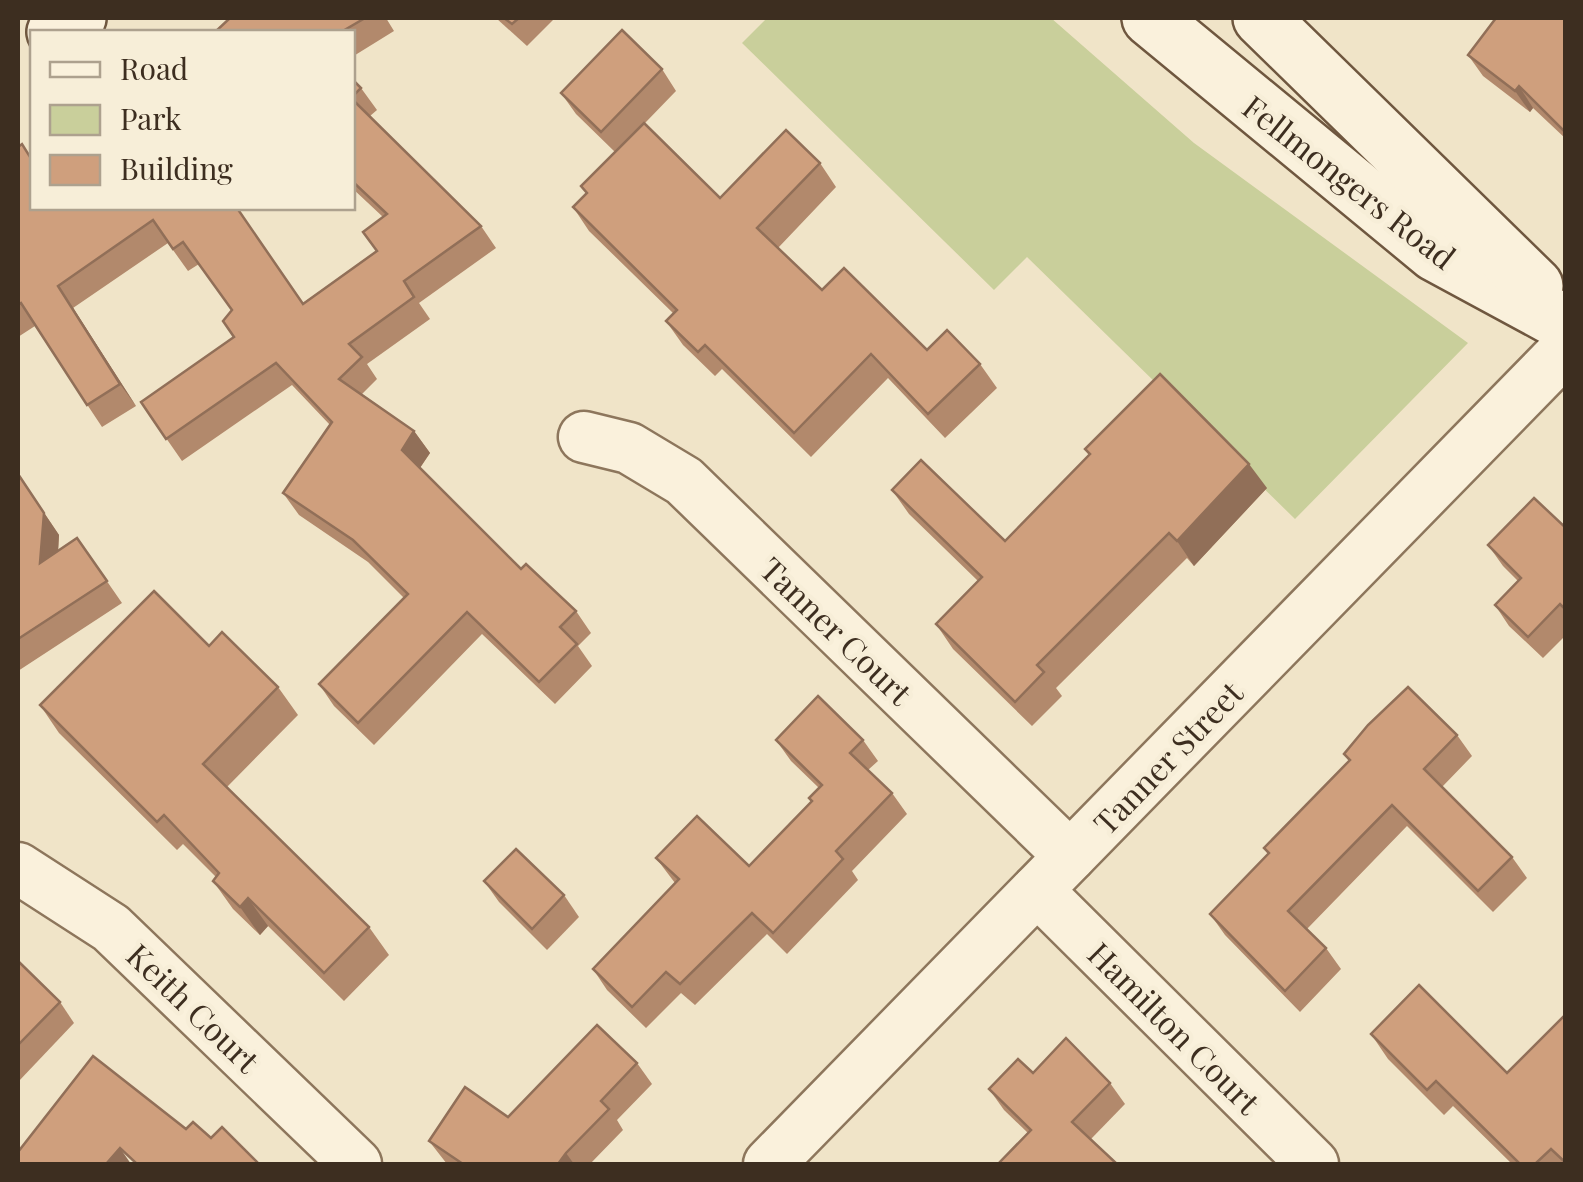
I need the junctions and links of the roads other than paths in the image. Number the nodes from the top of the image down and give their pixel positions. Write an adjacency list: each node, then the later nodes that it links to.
1 (1150, 18): 3 (main road, Fellmongers Road)
2 (1261, 18): 3 (main road, Fellmongers Road)
3 (1566, 320)
4 (1566, 349): 7 (street, Tanner Street)
5 (584, 436): 7 (street, Tanner Court)
6 (18, 868): 8 (street, Keith Court)
7 (1054, 873): 9 (street, Tanner Street); 10 (street, Hamilton Court)
8 (356, 1164)
9 (769, 1164)
10 (1313, 1164)

